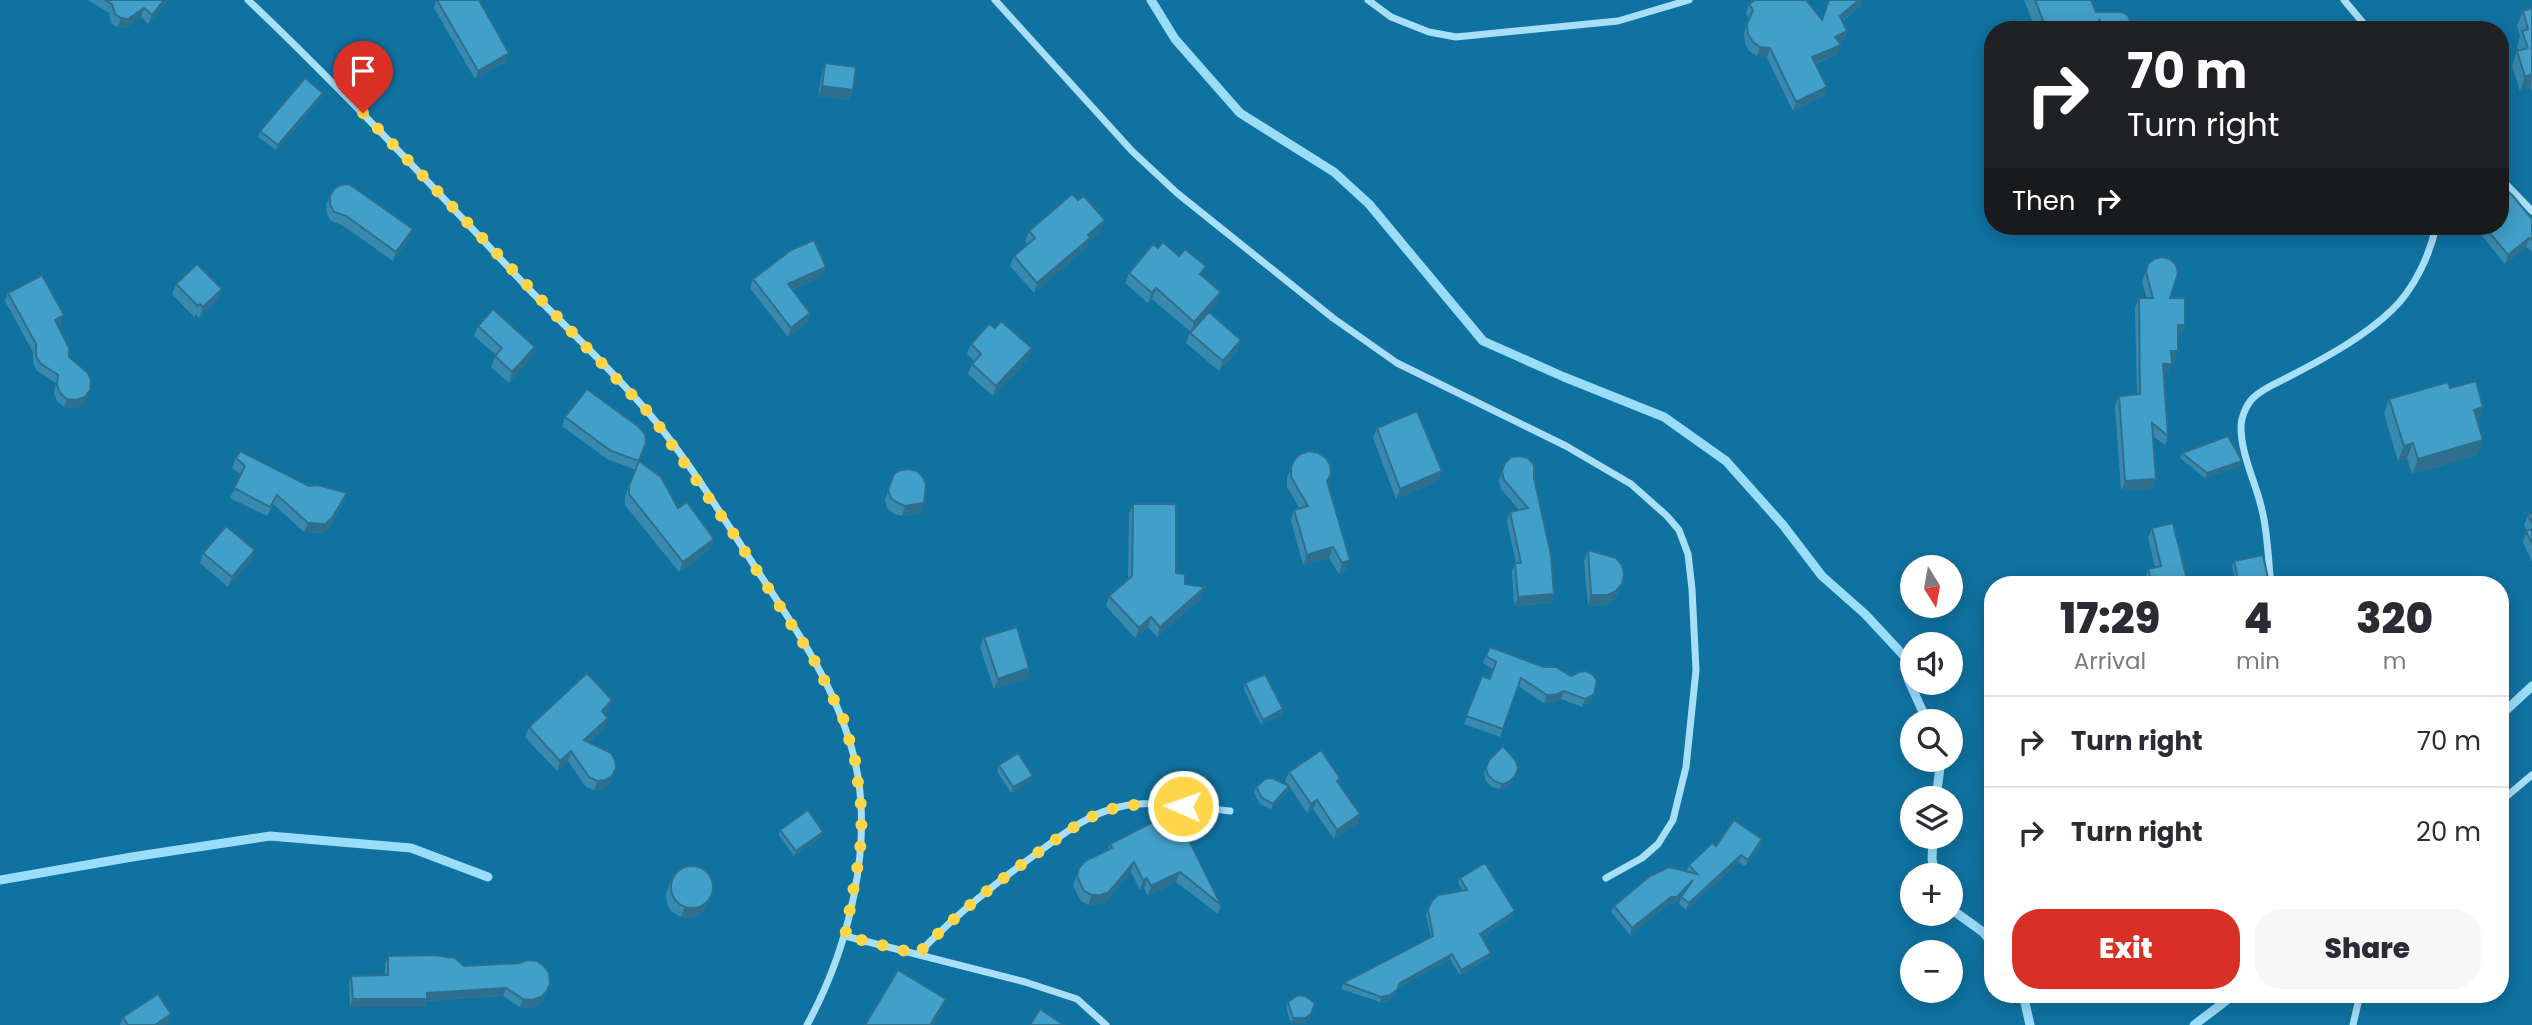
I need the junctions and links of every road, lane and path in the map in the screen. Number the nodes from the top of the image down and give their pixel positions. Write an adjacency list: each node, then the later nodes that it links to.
1 (248, 0): 15 (street)
2 (995, 0): 14 (street)
3 (1368, 0): 4 (street)
4 (1689, 0)
5 (2344, 0): 6 (street)
6 (2362, 21)
7 (2509, 187): 8 (street)
8 (2532, 211)
9 (2434, 235): 10 (street)
10 (2270, 576)
11 (2532, 775): 12 (street)
12 (2509, 794)
13 (1230, 810): 16 (street)
14 (1606, 878)
15 (845, 936): 16 (street); 18 (street)
16 (918, 954): 19 (street)
17 (2358, 1003): 20 (street)
18 (807, 1025)
19 (1106, 1025)
20 (2353, 1025)

